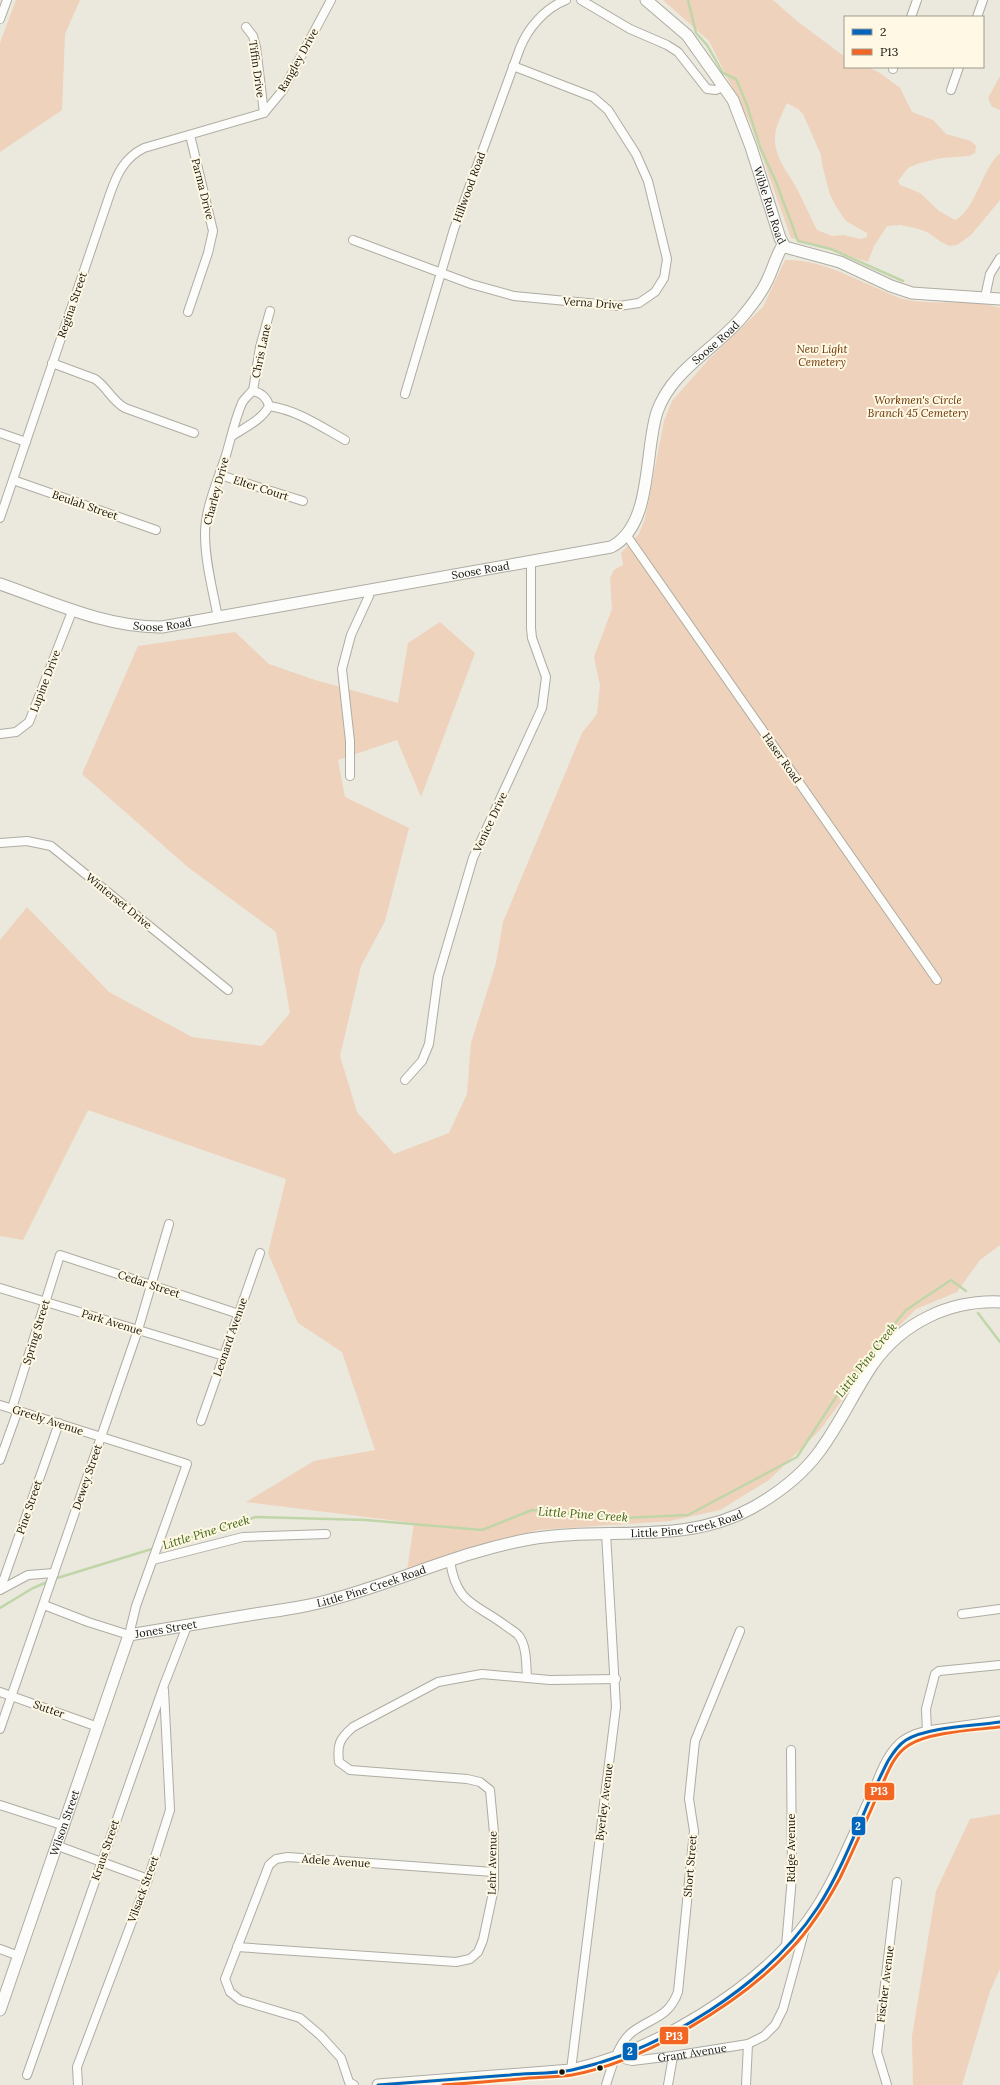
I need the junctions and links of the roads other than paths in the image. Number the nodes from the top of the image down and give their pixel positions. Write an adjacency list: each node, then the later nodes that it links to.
1 (7, 0): 10 (street)
2 (331, 0): 16 (street, Rangley Drive)
3 (566, 0): 12 (street, Hillwood Road)
4 (581, 0): 14 (street)
5 (646, 0): 14 (street, Wible Run Road)
6 (917, 0): 8 (street)
7 (983, 0): 9 (street)
8 (911, 16)
9 (977, 16)
10 (0, 19)
11 (246, 27): 16 (street, Tiffin Drive)
12 (513, 66): 21 (street, Hillwood Road); 21 (street, Verna Drive)
13 (959, 68): 15 (street)
14 (724, 86): 19 (street, Wible Run Road)
15 (951, 90)
16 (264, 113): 17 (street)
17 (190, 135): 24 (street, Parma Drive); 26 (street, Regina Street)
18 (353, 240): 21 (street, Verna Drive)
19 (782, 245): 22 (street, Wible Run Road); 40 (street, Soose Road)
20 (1000, 258): 22 (street)
21 (442, 272): 28 (street, Hillwood Road)
22 (985, 297): 23 (street, Wible Run Road)
23 (1000, 300)
24 (188, 312)
25 (270, 312): 27 (street, Chris Lane)
26 (52, 363): 31 (street); 34 (street, Regina Street)
27 (253, 391): 29 (street); 32 (street, Charley Drive)
28 (405, 394)
29 (269, 406): 32 (street); 33 (street)
30 (0, 433): 34 (street)
31 (194, 433)
32 (232, 436): 35 (street, Charley Drive)
33 (345, 440)
34 (26, 442): 36 (street, Regina Street)
35 (220, 475): 37 (street, Elter Court); 45 (street, Charley Drive)
36 (13, 480): 38 (street, Regina Street); 39 (street, Beulah Street)
37 (303, 501)
38 (0, 518)
39 (156, 530)
40 (627, 536): 41 (street, Soose Road); 49 (street, Haser Road)
41 (531, 561): 43 (street, Soose Road); 51 (street, Venice Drive)
42 (0, 584): 44 (street, Soose Road)
43 (369, 591): 45 (street, Soose Road); 47 (street)
44 (73, 609): 45 (street, Soose Road); 46 (street, Lupine Drive)
45 (218, 618)
46 (0, 734)
47 (350, 776)
48 (0, 843): 50 (street, Winterset Drive)
49 (937, 980)
50 (228, 990)
51 (405, 1080)
52 (169, 1224): 55 (street, Dewey Street)
53 (260, 1254): 59 (street, Leonard Avenue)
54 (60, 1255): 55 (street, Cedar Street); 57 (street, Spring Street)
55 (151, 1285): 59 (street, Cedar Street); 60 (street, Dewey Street)
56 (0, 1288): 57 (street, Park Avenue)
57 (45, 1302): 60 (street, Park Avenue); 63 (street, Spring Street)
58 (1000, 1302): 68 (street, Little Pine Creek Road)
59 (239, 1314): 61 (street, Leonard Avenue)
60 (138, 1330): 61 (street, Park Avenue); 66 (street, Dewey Street)
61 (224, 1356): 64 (street, Leonard Avenue)
62 (0, 1404): 63 (street, Greely Avenue)
63 (15, 1409): 65 (street, Greely Avenue); 67 (street, Spring Street)
64 (201, 1421)
65 (59, 1423): 66 (street, Greely Avenue); 73 (street, Pine Street)
66 (101, 1437): 70 (street, Greely Avenue); 72 (street, Dewey Street)
67 (0, 1460)
68 (606, 1533): 71 (street, Little Pine Creek Road); 83 (street, Byerley Avenue)
69 (326, 1534): 70 (street)
70 (153, 1560): 80 (street)
71 (450, 1560): 75 (street, Little Pine Creek Road); 82 (street)
72 (54, 1573): 73 (street); 74 (street, Dewey Street)
73 (0, 1590)
74 (44, 1605): 80 (street, Jones Street); 86 (street, Dewey Street)
75 (292, 1608): 78 (street, Jones Street)
76 (1000, 1609): 77 (street)
77 (962, 1614)
78 (187, 1626): 80 (street, Jones Street); 84 (street, Kraus Street)
79 (740, 1631): 107 (street, Short Street)
80 (129, 1635): 88 (street, Wilson Street)
81 (1000, 1665): 90 (street)
82 (527, 1678): 83 (street, Lehr Avenue); 96 (street, Lehr Avenue)
83 (616, 1679): 108 (street, Byerley Avenue)
84 (164, 1685): 95 (street, Kraus Street); 97 (street, Vilsack Street)
85 (0, 1692): 86 (street, Sutter)
86 (11, 1696): 88 (street, Sutter); 89 (street, Dewey Street)
87 (1000, 1722): 90 (street)
88 (98, 1727): 93 (street, Wilson Street)
89 (0, 1729)
90 (927, 1732): 99 (street)
91 (791, 1750): 100 (street, Ridge Avenue)
92 (0, 1805): 93 (street)
93 (65, 1826): 94 (street, Wilson Street)
94 (58, 1846): 95 (street); 103 (street, Wilson Street)
95 (101, 1861): 97 (street); 109 (street, Kraus Street)
96 (493, 1872): 101 (street, Adele Avenue); 101 (street, Lehr Avenue)
97 (148, 1879): 111 (street, Vilsack Street)
98 (897, 1882): 117 (street, Fischer Avenue)
99 (807, 1922): 100 (street); 105 (street, Grant Avenue)
100 (786, 1946): 107 (street)
101 (237, 1947): 112 (street)
102 (0, 1949): 103 (street)
103 (19, 1956): 104 (street, Wilson Street)
104 (0, 2010)
105 (748, 2044): 106 (street, Grant Avenue); 116 (street)
106 (673, 2056): 107 (street, Grant Avenue); 115 (street)
107 (615, 2057): 108 (street); 114 (street, Short Street)
108 (571, 2070): 110 (street)
109 (27, 2075)
110 (445, 2082): 113 (street)
111 (78, 2085)
112 (354, 2085)
113 (378, 2085)
114 (606, 2085)
115 (668, 2085)
116 (746, 2085)
117 (887, 2085)

